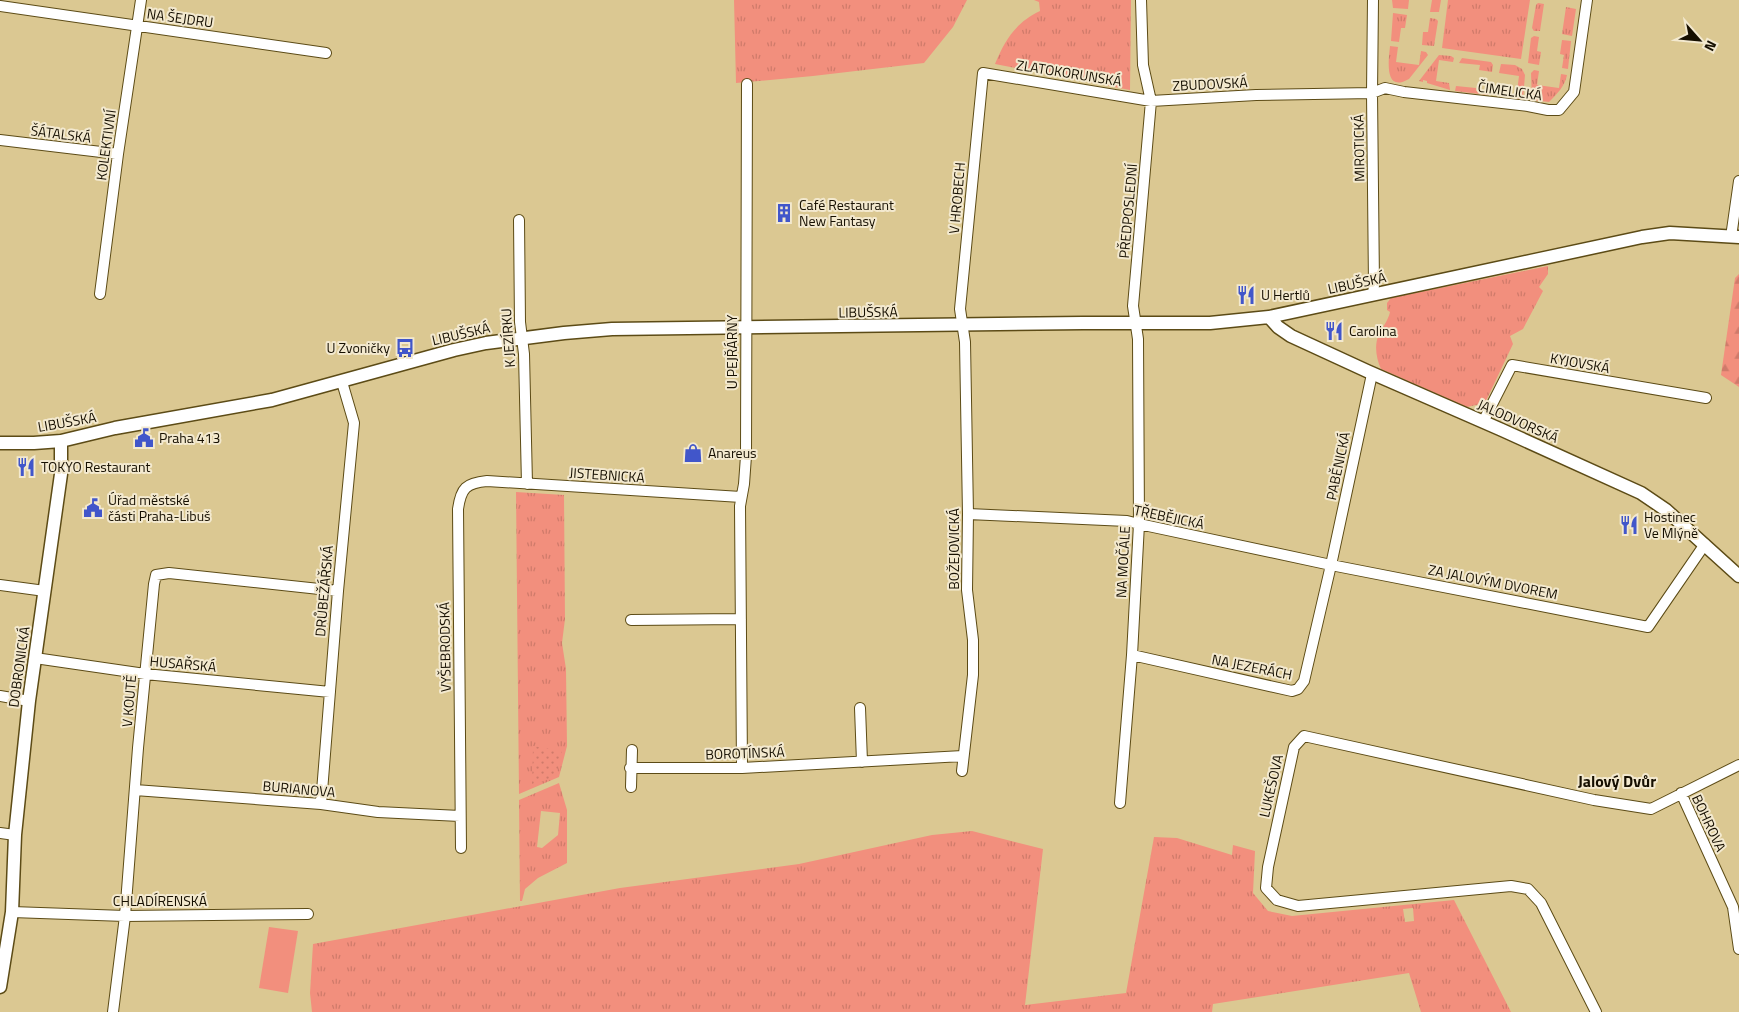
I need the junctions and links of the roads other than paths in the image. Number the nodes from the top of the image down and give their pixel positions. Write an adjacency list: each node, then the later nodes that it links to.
1 (141, 0): 6 (street, KOLEKTIVNÍ)
2 (1141, 0): 11 (street)
3 (1374, 0): 10 (street, MIROTICKÁ)
4 (1587, 0): 10 (street, ČIMELICKÁ)
5 (0, 6): 6 (street, NA ŠEJDRU)
6 (138, 26): 7 (street, NA ŠEJDRU); 13 (street, KOLEKTIVNÍ)
7 (326, 53)
8 (983, 73): 11 (street, ZLATOKORUNSKÁ); 21 (street, V HROBECH)
9 (747, 84): 22 (street, U PEJŘÁRNY)
10 (1372, 93): 11 (street, ZBUDOVSKÁ); 18 (street, MIROTICKÁ)
11 (1151, 101): 20 (street, PŘEDPOSLEDNÍ)
12 (0, 140): 13 (street, ŠÁTALSKÁ)
13 (118, 154): 17 (street, KOLEKTIVNÍ)
14 (1739, 181): 16 (street)
15 (519, 220): 23 (street, K JEZÍRKU)
16 (1735, 237): 18 (street, LIBUŠSKÁ)
17 (100, 294)
18 (1373, 295): 19 (street, LIBUŠSKÁ)
19 (1269, 317): 20 (street, LIBUŠSKÁ); 24 (street, JALODVORSKÁ)
20 (1136, 323): 21 (street, LIBUŠSKÁ); 34 (street, NA MOČÁLE)
21 (962, 326): 22 (street, LIBUŠSKÁ); 33 (street, BOŽEJOVICKÁ)
22 (746, 329): 23 (street, LIBUŠSKÁ); 32 (street, U PEJŘÁRNY)
23 (522, 337): 25 (street, LIBUŠSKÁ); 31 (street, K JEZÍRKU)
24 (1372, 374): 27 (street, JALODVORSKÁ); 36 (street, PABĚNICKÁ)
25 (342, 382): 28 (street, LIBUŠSKÁ); 40 (street, DRŮBEŽÁŘSKÁ)
26 (1706, 398): 27 (street, KYJOVSKÁ)
27 (1483, 422): 35 (street, JALODVORSKÁ)
28 (61, 441): 29 (street, LIBUŠSKÁ); 39 (street, DOBRONICKÁ)
29 (0, 443)
30 (472, 483): 31 (street, JISTEBNICKÁ); 62 (street, VYŠEBRODSKÁ)
31 (527, 484): 32 (street, JISTEBNICKÁ)
32 (741, 497): 41 (street, U PEJŘÁRNY)
33 (968, 514): 34 (street, TŘEBĚJICKÁ); 51 (street, BOŽEJOVICKÁ)
34 (1139, 524): 36 (street, TŘEBĚJICKÁ); 43 (street, NA MOČÁLE)
35 (1705, 544): 36 (street, ZA JALOVÝM DVOREM); 37 (street, JALODVORSKÁ)
36 (1331, 565): 43 (street, NA JEZERÁCH)
37 (1739, 576)
38 (0, 585): 39 (street)
39 (44, 590): 44 (street, DOBRONICKÁ)
40 (338, 591): 45 (street, V KOUTĚ); 46 (street, DRŮBEŽÁŘSKÁ)
41 (741, 619): 42 (street); 55 (street, U PEJŘÁRNY)
42 (631, 620)
43 (1132, 655): 60 (street, NA MOČÁLE)
44 (35, 658): 45 (street, HUSAŘSKÁ); 48 (street, DOBRONICKÁ)
45 (145, 674): 46 (street, HUSAŘSKÁ); 58 (street, V KOUTĚ)
46 (330, 692): 61 (street, DRŮBEŽÁŘSKÁ)
47 (0, 696): 48 (street)
48 (29, 701): 64 (street, DOBRONICKÁ)
49 (860, 708): 52 (street)
50 (632, 750): 54 (street)
51 (963, 756): 52 (street, BOROTÍNSKÁ); 56 (street, BOŽEJOVICKÁ)
52 (862, 762): 55 (street, BOROTÍNSKÁ)
53 (1739, 765): 59 (street, LUKEŠOVA)
54 (631, 768): 55 (street, BOROTÍNSKÁ); 57 (street)
55 (742, 768)
56 (962, 771)
57 (631, 787)
58 (135, 790): 61 (street, BURIANOVA); 68 (street, V KOUTĚ)
59 (1681, 793): 69 (street, BOHROVA); 73 (street, LUKEŠOVA)
60 (1120, 802)
61 (321, 804): 62 (street, BURIANOVA)
62 (460, 816): 65 (street, VYŠEBRODSKÁ)
63 (0, 833): 64 (street)
64 (15, 835): 66 (street, DOBRONICKÁ)
65 (461, 848)
66 (12, 912): 68 (street, CHLADÍRENSKÁ); 70 (street, DOBRONICKÁ)
67 (308, 914): 68 (street, CHLADÍRENSKÁ)
68 (125, 916): 72 (street, V KOUTĚ)
69 (1739, 949)
70 (1, 974): 71 (street, DOBRONICKÁ)
71 (0, 987)
72 (113, 1012)
73 (1596, 1012)

